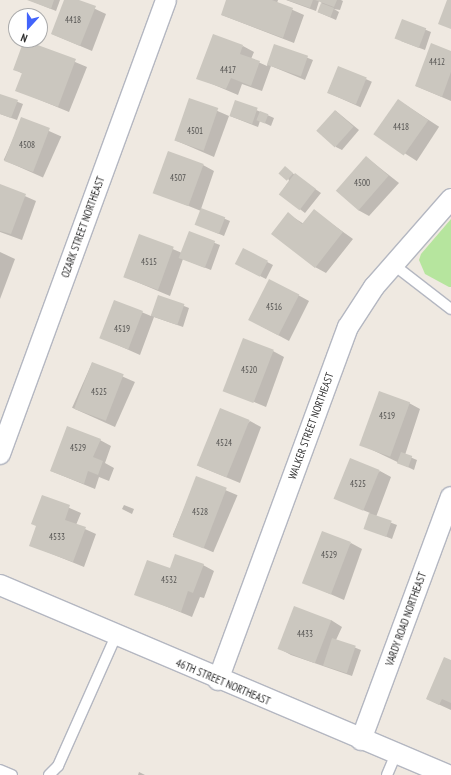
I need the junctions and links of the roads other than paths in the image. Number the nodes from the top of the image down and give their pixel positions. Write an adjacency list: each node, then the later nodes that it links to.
1 (166, 0): 5 (street, OZARK STREET NORTHEAST)
2 (451, 199): 3 (street, WALKER STREET NORTHEAST)
3 (394, 265): 4 (lane); 9 (street, WALKER STREET NORTHEAST)
4 (451, 309)
5 (0, 454)
6 (451, 497): 10 (street, VARDY ROAD NORTHEAST)
7 (0, 585): 8 (street, 46TH STREET NORTHEAST)
8 (116, 636): 9 (street, 46TH STREET NORTHEAST); 14 (lane)
9 (218, 680): 10 (street, 46TH STREET NORTHEAST)
10 (361, 740): 11 (street, 46TH STREET NORTHEAST)
11 (396, 754): 15 (lane); 16 (street, 46TH STREET NORTHEAST)
12 (0, 770): 13 (lane)
13 (12, 775)
14 (49, 775)
15 (387, 775)
16 (448, 775)

